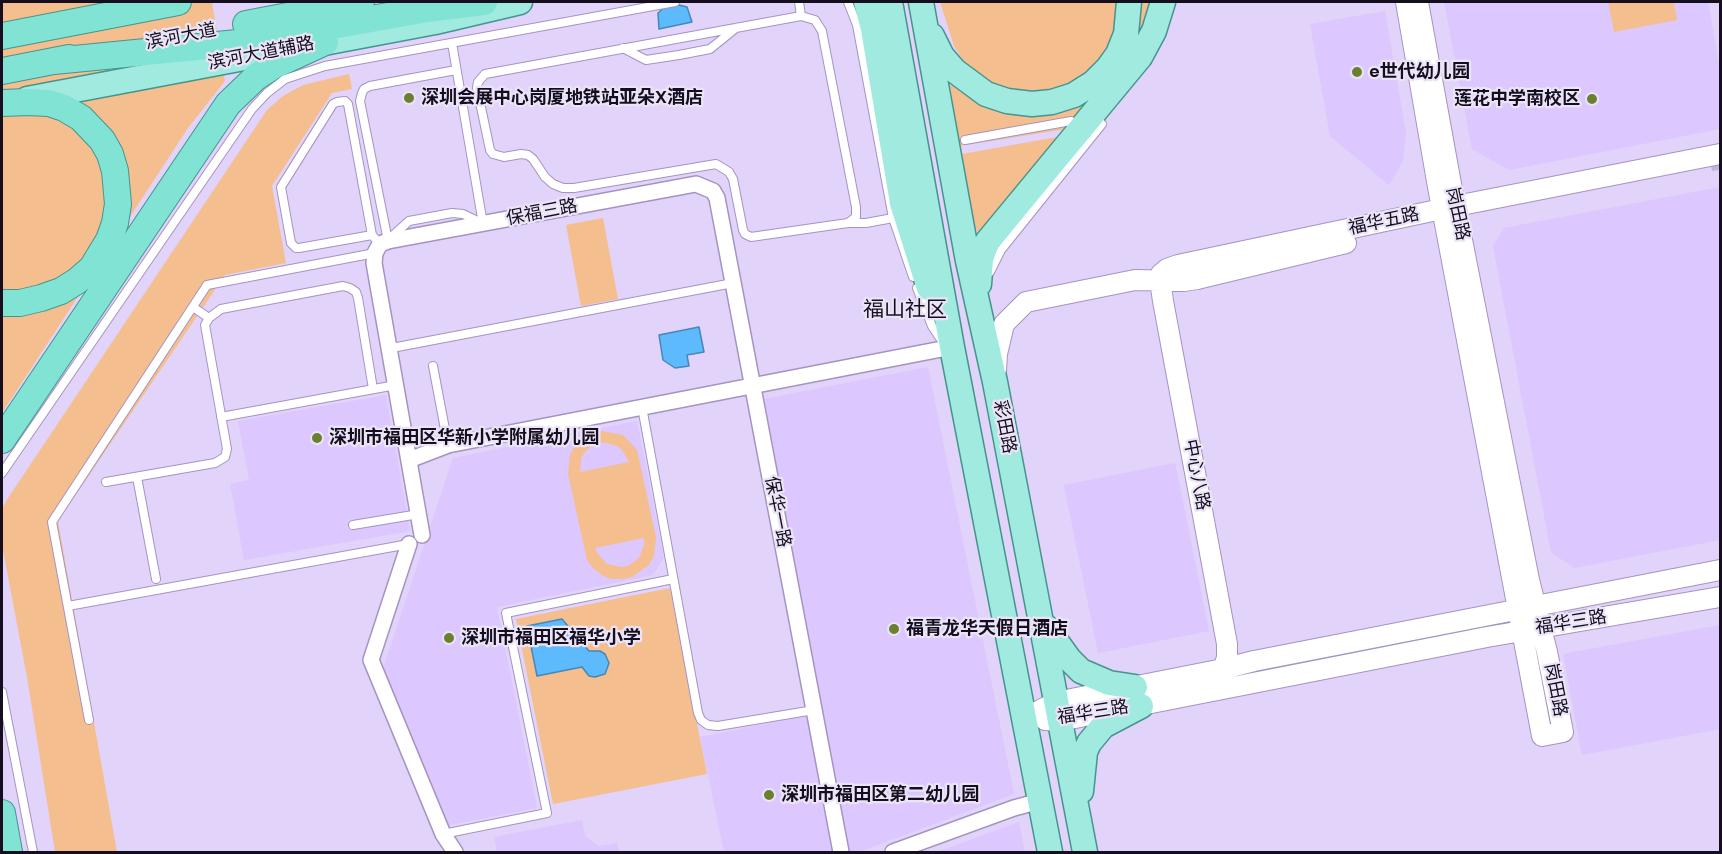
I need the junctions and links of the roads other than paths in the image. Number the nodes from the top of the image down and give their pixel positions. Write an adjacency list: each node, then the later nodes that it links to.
1 (106, 2): 18 (highway)
2 (177, 2): 18 (highway, 滨河大道)
3 (362, 2): 22 (highway, 滨河大道)
4 (484, 2): 22 (highway)
5 (520, 2): 19 (main road, 滨河大道辅路)
6 (675, 2): 20 (lane)
7 (799, 2): 16 (lane)
8 (848, 2): 34 (lane)
9 (866, 2): 47 (main road)
10 (1129, 2): 15 (main road)
11 (1163, 2): 42 (main road)
12 (1406, 2): 33 (street, 岗田路)
13 (1418, 2): 33 (street, 岗田路)
14 (890, 3): 47 (main road, 彩田路)
15 (923, 12): 42 (main road, 彩田路)
16 (801, 16): 17 (lane); 32 (lane)
17 (737, 27): 21 (lane); 21 (lane)
18 (6, 35)
19 (325, 42): 25 (main road, 滨河大道辅路); 55 (highway)
20 (452, 43): 23 (lane); 58 (lane)
21 (623, 48): 35 (lane)
22 (54, 61): 24 (highway, 滨河大道)
23 (456, 70): 37 (lane); 38 (lane)
24 (2, 71)
25 (2, 103): 43 (highway)
26 (1071, 121): 28 (lane)
27 (1100, 123): 42 (lane)
28 (965, 140)
29 (1720, 154): 33 (street, 福华五路)
30 (1720, 167): 33 (street, 福华五路)
31 (696, 184): 37 (street, 保福三路); 41 (street, 保华一路)
32 (856, 212): 35 (lane); 36 (lane)
33 (1450, 214): 39 (street, 福华五路); 40 (street, 福华五路); 70 (street, 岗田路)
34 (893, 218): 36 (lane); 47 (lane)
35 (848, 223): 36 (lane)
36 (866, 223)
37 (483, 224): 38 (street, 保福三路)
38 (378, 243): 38 (lane); 44 (lane); 50 (street)
39 (1160, 280): 40 (street, 福华五路); 49 (street, 福华五路); 74 (street, 中心八路)
40 (1184, 281): 73 (street, 中心八路)
41 (734, 283): 46 (lane); 51 (street, 保华一路)
42 (982, 297): 49 (main road, 彩田路)
43 (2, 303)
44 (193, 308): 45 (lane); 69 (lane)
45 (209, 318): 52 (lane); 54 (lane)
46 (397, 347)
47 (952, 347): 51 (street); 79 (main road, 彩田路)
48 (433, 366): 56 (lane)
49 (995, 382): 71 (main road, 彩田路)
50 (396, 385): 52 (lane); 57 (street)
51 (753, 386): 53 (street); 77 (street, 保华一路)
52 (373, 389): 54 (lane)
53 (642, 407): 56 (street); 67 (lane)
54 (221, 417): 59 (lane)
55 (2, 440)
56 (448, 445): 57 (street)
57 (409, 460): 61 (street)
58 (2, 473)
59 (137, 477): 60 (lane); 66 (lane)
60 (106, 482)
61 (419, 514): 62 (lane); 63 (street)
62 (353, 525)
63 (422, 535): 64 (lane)
64 (409, 544): 69 (lane); 84 (street)
65 (1720, 570): 70 (street, 福华三路)
66 (156, 579)
67 (673, 579): 77 (lane); 84 (lane)
68 (1720, 597): 72 (street, 福华三路)
69 (68, 606): 80 (lane)
70 (1526, 608): 72 (street, 岗田路); 73 (street, 福华三路)
71 (1041, 620): 76 (main road); 78 (main road, 彩田路)
72 (1532, 630): 76 (street, 福华三路)
73 (1254, 661): 74 (street, 福华三路)
74 (1222, 669): 76 (street, 福华三路)
75 (2, 692): 86 (lane)
76 (1138, 696): 78 (street, 福华三路); 82 (main road)
77 (814, 710): 88 (street, 保华一路)
78 (1058, 712): 79 (street, 福华三路); 82 (main road, 彩田路)
79 (1025, 718): 81 (main road, 彩田路)
80 (89, 720)
81 (1041, 811): 89 (street); 90 (main road, 彩田路); 91 (main road)
82 (1077, 811): 92 (main road, 彩田路)
83 (2, 813): 85 (highway)
84 (443, 834): 87 (street)
85 (9, 852)
86 (33, 852)
87 (454, 852)
88 (841, 852)
89 (893, 852)
90 (1050, 852)
91 (1060, 852)
92 (1085, 852)

